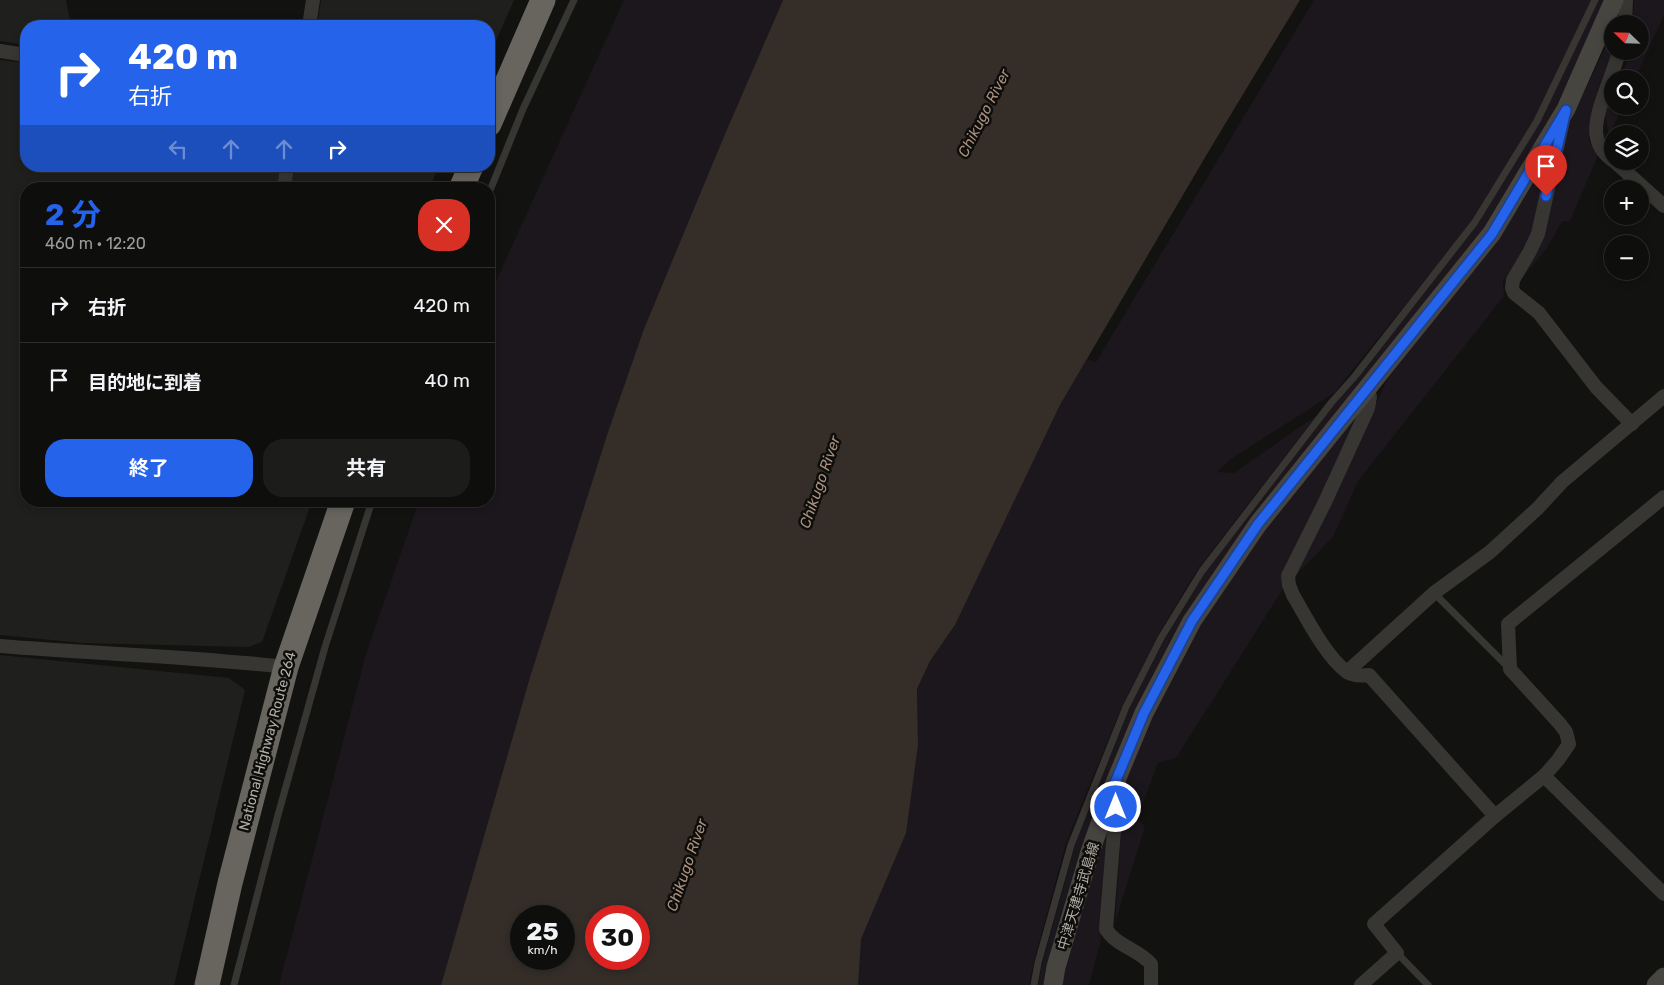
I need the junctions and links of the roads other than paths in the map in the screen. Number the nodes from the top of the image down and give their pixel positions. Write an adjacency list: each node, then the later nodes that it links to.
1 (313, 0): 8 (street)
2 (543, 0): 12 (highway)
3 (574, 0): 16 (lane)
4 (1595, 0): 37 (lane)
5 (1614, 0): 13 (main road, 中津天建寺武島線)
6 (1626, 0): 7 (street)
7 (1625, 15)
8 (310, 20)
9 (0, 51): 10 (street)
10 (20, 54)
11 (1617, 60): 14 (street)
12 (495, 110)
13 (1566, 110): 18 (main road, 中津天建寺武島線); 20 (street)
14 (1604, 153)
15 (1623, 170): 17 (street)
16 (494, 182)
17 (1664, 206)
18 (1368, 387): 28 (street); 30 (main road, 中津天建寺武島線)
19 (1664, 396): 20 (street)
20 (1632, 424): 24 (street)
21 (1664, 497): 27 (street)
22 (341, 507): 26 (highway, National Highway Route 264)
23 (370, 507): 36 (lane)
24 (1434, 593): 27 (lane); 28 (street)
25 (0, 646): 26 (street)
26 (286, 667): 35 (highway, National Highway Route 264)
27 (1510, 668): 29 (street)
28 (1347, 672): 31 (street)
29 (1544, 776): 31 (street); 32 (street)
30 (1112, 790): 38 (main road, 中津天建寺武島線); 39 (street)
31 (1495, 816): 33 (street)
32 (1664, 894)
33 (1397, 953): 40 (street); 41 (lane)
34 (1664, 977): 42 (main road)
35 (206, 985)
36 (234, 985)
37 (1034, 985)
38 (1053, 985)
39 (1151, 985)
40 (1361, 985)
41 (1428, 985)
42 (1656, 985)

